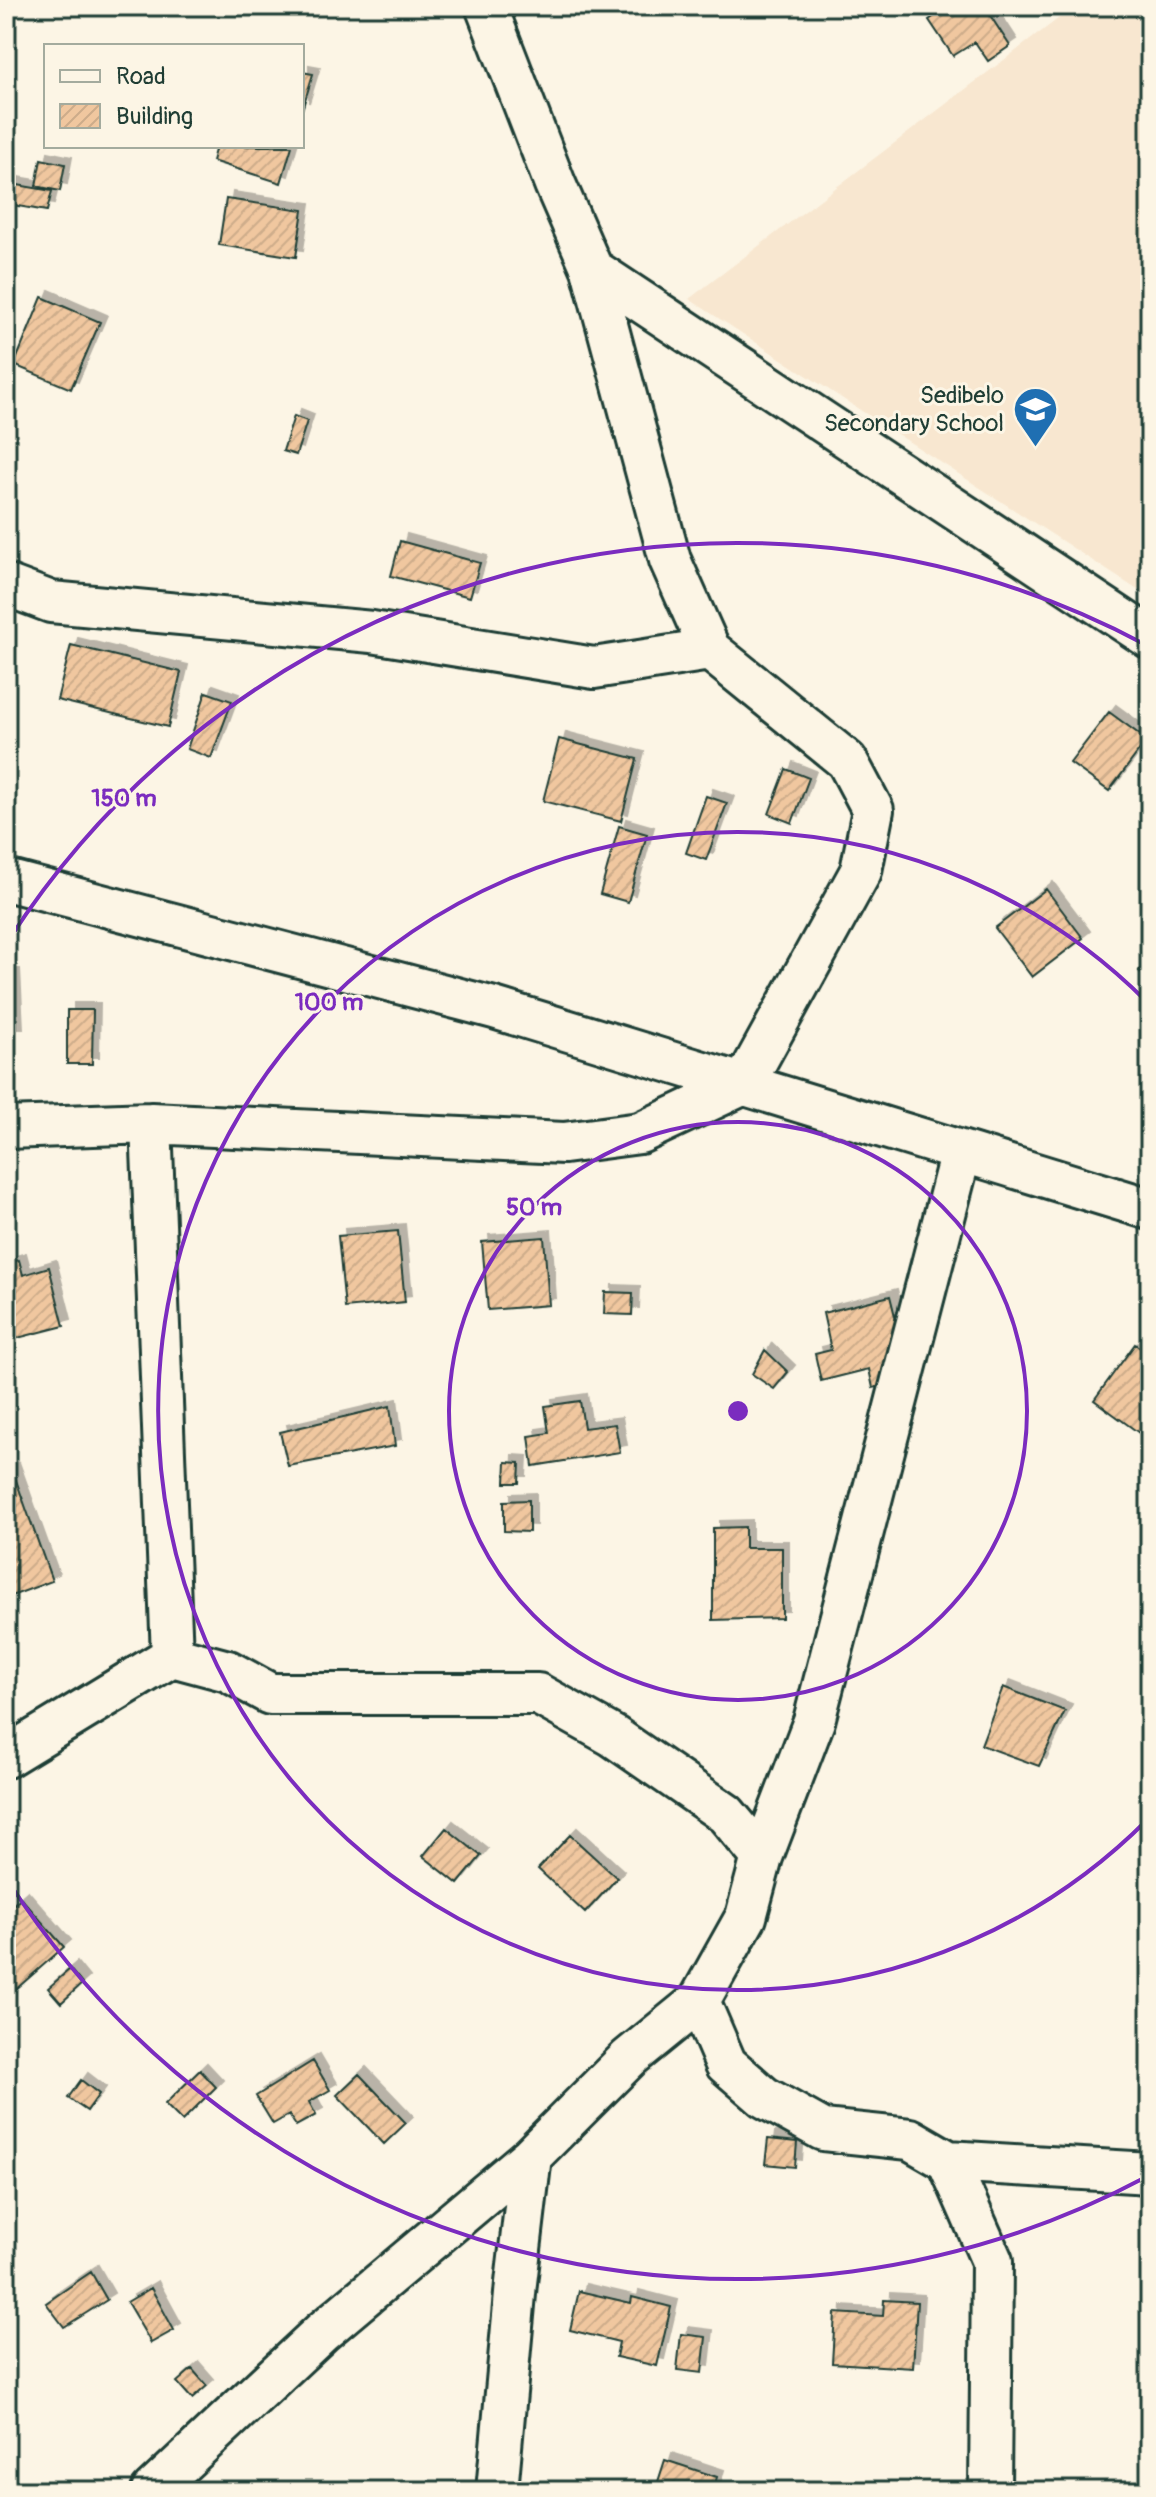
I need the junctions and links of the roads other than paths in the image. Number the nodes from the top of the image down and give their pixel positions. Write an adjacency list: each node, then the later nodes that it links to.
1 (486, 6): 2 (street)
2 (592, 269): 4 (street); 5 (street)
3 (6, 585): 5 (street)
4 (1150, 638)
5 (710, 650): 7 (street)
6 (6, 880): 7 (street)
7 (744, 1084): 8 (street); 10 (street)
8 (151, 1123): 9 (street); 12 (street)
9 (6, 1128)
10 (961, 1152): 11 (street); 14 (street)
11 (1150, 1209)
12 (172, 1656): 13 (street); 14 (street)
13 (6, 1757)
14 (762, 1857): 15 (street)
15 (699, 2001): 16 (street); 17 (street)
16 (531, 2156): 19 (street); 20 (street)
17 (948, 2161): 18 (street); 21 (street)
18 (1150, 2173)
19 (152, 2491)
20 (497, 2491)
21 (990, 2491)

